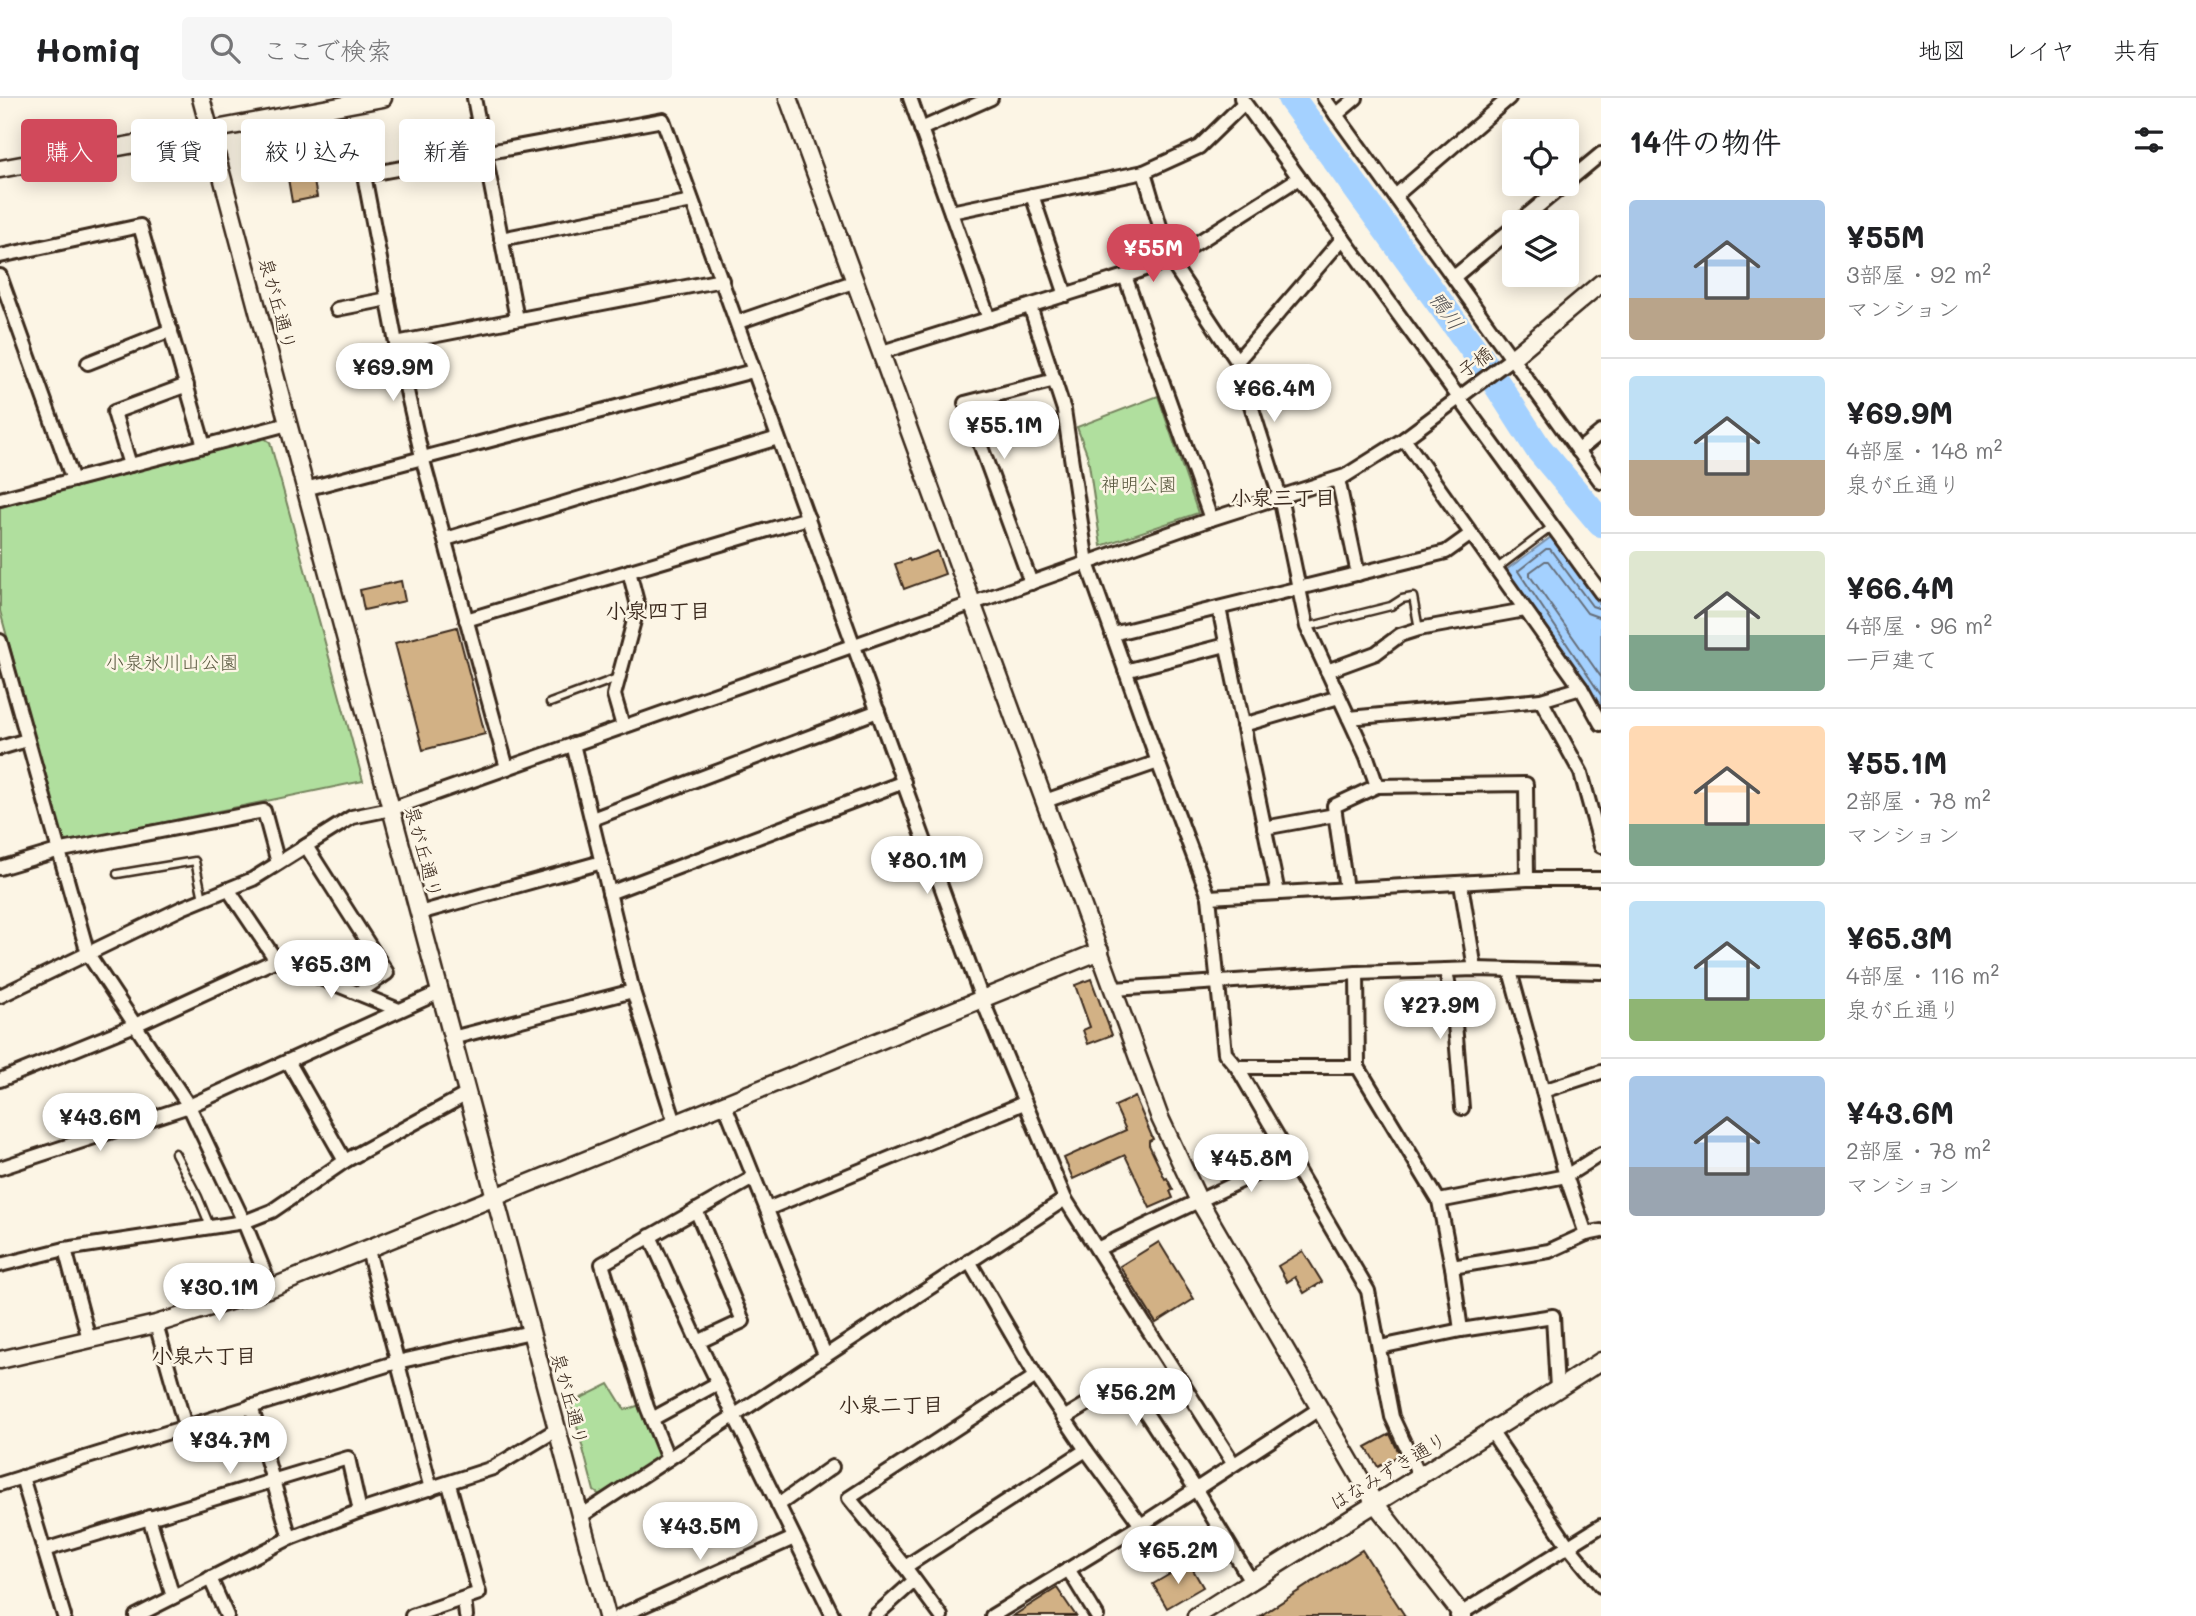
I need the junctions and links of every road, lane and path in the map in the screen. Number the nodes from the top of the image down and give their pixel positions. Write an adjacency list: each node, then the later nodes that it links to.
1 (201, 98): 12 (street, 泉が丘通り)
2 (383, 98): 14 (street)
3 (474, 98): 13 (street)
4 (788, 98): 41 (street)
5 (910, 98): 15 (street)
6 (991, 98): 15 (street)
7 (1324, 98): 11 (street)
8 (1356, 98): 11 (street)
9 (1509, 98): 27 (street)
10 (1243, 101): 21 (street); 23 (street)
11 (1336, 115): 27 (street)
12 (207, 119)
13 (478, 119)
14 (227, 127)
15 (921, 129): 31 (street)
16 (131, 145): 20 (street)
17 (495, 150): 29 (street)
18 (1601, 153): 22 (street)
19 (399, 168): 44 (street)
20 (0, 169)
21 (1144, 172): 26 (street); 36 (street)
22 (1579, 172)
23 (1299, 178): 33 (street); 36 (street)
24 (224, 182): 60 (street, 泉が丘通り)
25 (490, 182): 34 (street)
26 (1032, 195): 31 (street); 43 (street)
27 (1395, 196): 39 (street)
28 (1550, 196): 30 (street)
29 (692, 201): 34 (street); 40 (street)
30 (1533, 210)
31 (951, 212): 47 (street)
32 (1502, 237): 39 (street)
33 (1343, 238): 54 (street); 59 (street)
34 (501, 239): 48 (street)
35 (0, 256): 50 (street)
36 (1170, 260): 38 (street); 54 (street)
37 (0, 276): 69 (street)
38 (1125, 276): 43 (street); 75 (street)
39 (1454, 277): 53 (street)
40 (722, 280): 48 (street); 49 (street)
41 (856, 281): 49 (street); 52 (street)
42 (1601, 283): 53 (street)
43 (1066, 295): 45 (street)
44 (388, 299): 46 (street); 51 (street)
45 (1030, 306): 47 (street); 57 (street)
46 (337, 309)
47 (989, 318): 52 (street)
48 (517, 319): 51 (street)
49 (737, 322): 56 (street)
50 (171, 330): 55 (street); 58 (street)
51 (396, 342): 66 (street)
52 (882, 352): 86 (street)
53 (1512, 358): 59 (street, 子橋); 65 (street)
54 (1237, 361): 72 (street)
55 (88, 363)
56 (753, 371): 62 (street); 66 (street)
57 (1055, 380): 79 (street); 83 (street)
58 (187, 385): 64 (street); 67 (street)
59 (1460, 397): 63 (street, 子橋); 76 (street)
60 (288, 424): 64 (street); 71 (street, 泉が丘通り)
61 (1601, 432): 65 (street)
62 (778, 438): 74 (street); 78 (street)
63 (1404, 439): 68 (street, 子橋); 77 (street)
64 (204, 446): 67 (street)
65 (1578, 452): 70 (street)
66 (422, 457): 71 (street); 78 (street)
67 (130, 466): 69 (street)
68 (1338, 478): 72 (street, 子橋); 82 (street)
69 (73, 480): 73 (street)
70 (1601, 482)
71 (304, 489): 116 (street, 泉が丘通り)
72 (1280, 497): 75 (street, 子橋); 84 (street)
73 (0, 499)
74 (808, 518): 81 (street); 94 (street)
75 (1211, 519): 79 (street, 子橋)
76 (1553, 526): 80 (lane); 85 (street)
77 (1471, 534): 80 (street); 82 (street)
78 (446, 540): 89 (street)
79 (1087, 564): 83 (street, 子橋); 92 (street)
80 (1496, 569): 88 (street)
81 (629, 571): 89 (street); 98 (street)
82 (1358, 574): 84 (street)
83 (1031, 583): 86 (street, 子橋)
84 (1299, 588): 87 (street); 90 (street)
85 (1601, 593)
86 (974, 603): 94 (street, 子橋); 115 (street)
87 (1219, 608): 92 (street); 95 (street)
88 (1525, 610): 91 (street); 99 (street)
89 (466, 620): 112 (street)
90 (1307, 627): 91 (lane); 97 (street)
91 (1419, 629): 97 (street)
92 (1112, 634): 96 (street)
93 (0, 641): 108 (street)
94 (853, 645): 103 (street); 107 (street, 子橋)
95 (1226, 645): 96 (street); 106 (street)
96 (1125, 671): 111 (street)
97 (1327, 671): 100 (street)
98 (618, 678): 102 (lane); 107 (street)
99 (1581, 688): 101 (street); 105 (street)
100 (1339, 697): 104 (street); 106 (street)
101 (1541, 700): 104 (street); 121 (street)
102 (550, 703)
103 (878, 711): 113 (street); 118 (street)
104 (1349, 718): 114 (street)
105 (1601, 724)
106 (1243, 725): 119 (street)
107 (623, 726): 109 (street, 子橋)
108 (27, 740): 110 (street); 122 (street)
109 (573, 744): 112 (street, 子橋); 118 (street)
110 (0, 748)
111 (1158, 762): 115 (street); 134 (street)
112 (507, 768): 116 (street, 子橋)
113 (904, 782): 132 (street); 151 (street)
114 (1377, 786): 117 (street); 127 (street)
115 (1045, 801): 137 (street)
116 (391, 809): 120 (street, 子橋); 136 (street, 泉が丘通り)
117 (1335, 815): 119 (street); 131 (street)
118 (592, 819): 123 (street)
119 (1264, 828): 133 (street)
120 (306, 846): 124 (street, 子橋); 149 (street)
121 (1601, 846)
122 (57, 851): 124 (street); 125 (street); 138 (street)
123 (602, 862): 132 (street); 136 (street)
124 (278, 863): 130 (street, 子橋)
125 (0, 867)
126 (117, 874): 135 (lane)
127 (1527, 879): 128 (street); 129 (street)
128 (1601, 879)
129 (1461, 884): 131 (street); 140 (street)
130 (228, 889): 135 (street, 子橋); 139 (street)
131 (1346, 889): 133 (street)
132 (609, 893): 147 (street)
133 (1278, 893): 134 (street)
134 (1209, 897): 145 (street)
135 (203, 899): 138 (street, 子橋)
136 (419, 913): 148 (street, 泉が丘通り)
137 (1100, 951): 146 (street); 151 (street)
138 (88, 954): 150 (street, 子橋); 153 (street)
139 (276, 960): 149 (street); 153 (street)
140 (1475, 969): 141 (street); 142 (street)
141 (1446, 970): 144 (street); 165 (street)
142 (1510, 971): 143 (street); 160 (street)
143 (1601, 972)
144 (1357, 973): 145 (street); 157 (street)
145 (1218, 981): 146 (street); 156 (street)
146 (1114, 989): 176 (street)
147 (633, 991): 154 (street); 166 (street)
148 (440, 992): 152 (street); 154 (street, 泉が丘通り)
149 (358, 993): 152 (street)
150 (0, 996)
151 (982, 999): 162 (street); 163 (street)
152 (399, 1010): 155 (street)
153 (135, 1025): 159 (street); 164 (street)
154 (452, 1038): 161 (street, 泉が丘通り)
155 (288, 1061): 164 (street); 170 (street)
156 (1237, 1067): 157 (street); 169 (street)
157 (1358, 1067): 177 (street)
158 (1601, 1072): 160 (street)
159 (0, 1080)
160 (1543, 1091): 172 (street)
161 (467, 1094): 170 (street); 174 (street, 泉が丘通り)
162 (1024, 1103): 175 (street); 178 (street)
163 (725, 1105): 166 (street); 173 (street)
164 (189, 1106): 171 (street); 180 (street)
165 (1462, 1108)
166 (675, 1123): 174 (street)
167 (175, 1153): 181 (lane)
168 (1601, 1154): 172 (street)
169 (1289, 1158): 176 (street); 197 (street)
170 (345, 1161): 180 (street)
171 (0, 1168)
172 (1566, 1176): 177 (street); 183 (street)
173 (754, 1178): 178 (street); 179 (street)
174 (495, 1198): 187 (street); 194 (street, 泉が丘通り)
175 (1065, 1199): 186 (street); 188 (street)
176 (1198, 1199): 186 (street); 206 (street)
177 (1439, 1201): 190 (street)
178 (766, 1209): 198 (street)
179 (696, 1210): 184 (street); 196 (street)
180 (244, 1222): 181 (street); 191 (street)
181 (210, 1226): 185 (street)
182 (1601, 1231): 183 (street)
183 (1586, 1234): 190 (street)
184 (650, 1236): 196 (street); 209 (street)
185 (65, 1249): 189 (street); 195 (street)
186 (1097, 1249): 215 (street)
187 (368, 1250): 191 (street); 201 (street)
188 (969, 1261): 198 (street); 202 (street)
189 (0, 1265)
190 (1452, 1268): 193 (street)
191 (271, 1288): 192 (street)
192 (156, 1324): 195 (street); 210 (street)
193 (1461, 1330): 197 (street); 204 (street)
194 (531, 1332): 201 (street); 211 (street, 泉が丘通り)
195 (89, 1339): 199 (street)
196 (698, 1342): 203 (street)
197 (1380, 1347): 218 (street)
198 (825, 1355): 207 (street)
199 (0, 1360)
200 (1601, 1361): 204 (street, はなみずき通り)
201 (397, 1362): 205 (street); 223 (street)
202 (1037, 1376): 208 (street); 235 (street)
203 (718, 1383): 207 (street); 209 (street)
204 (1557, 1389): 212 (street, はなみずき通り)
205 (251, 1406): 210 (street); 219 (street)
206 (1319, 1409): 215 (street); 224 (street)
207 (734, 1414): 214 (street); 225 (street)
208 (1065, 1418): 213 (street); 222 (street)
209 (652, 1419): 214 (street)
210 (185, 1426): 217 (street)
211 (556, 1430): 221 (street); 227 (street, 泉が丘通り)
212 (1491, 1431): 218 (street, はなみずき通り); 233 (street)
213 (1086, 1450): 229 (street); 235 (street)
214 (668, 1459): 227 (street)
215 (1233, 1463): 222 (street)
216 (832, 1467): 225 (street)
217 (22, 1477): 220 (street); 234 (street)
218 (1420, 1477): 224 (street, はなみずき通り)
219 (272, 1480): 226 (street); 228 (street); 231 (street)
220 (0, 1484)
221 (449, 1484): 223 (street); 242 (street)
222 (1195, 1488): 229 (street); 239 (street)
223 (432, 1489): 226 (street)
224 (1374, 1502): 239 (street, はなみずき通り); 245 (street)
225 (778, 1505): 232 (street)
226 (360, 1511): 231 (street)
227 (581, 1516): 251 (street, 泉が丘通り)
228 (149, 1517): 234 (street); 241 (street)
229 (1141, 1525): 236 (street)
230 (1601, 1526): 233 (street)
231 (290, 1538): 237 (street)
232 (794, 1538): 243 (street); 244 (street)
233 (1569, 1546): 240 (street); 245 (street)
234 (44, 1550): 246 (street)
235 (905, 1567): 238 (street)
236 (1068, 1569): 255 (street); 256 (street)
237 (210, 1578): 241 (street); 248 (street)
238 (914, 1581): 253 (street); 254 (street)
239 (1251, 1581): 257 (street, はなみずき通り)
240 (1601, 1586)
241 (173, 1597): 247 (street)
242 (464, 1599): 249 (street); 250 (street)
243 (650, 1610): 252 (street)
244 (827, 1614)
245 (1460, 1615)
246 (64, 1616)
247 (136, 1616)
248 (227, 1616)
249 (412, 1616)
250 (466, 1616)
251 (607, 1616)
252 (620, 1616)
253 (875, 1616)
254 (941, 1616)
255 (992, 1616)
256 (1097, 1616)
257 (1196, 1616)

